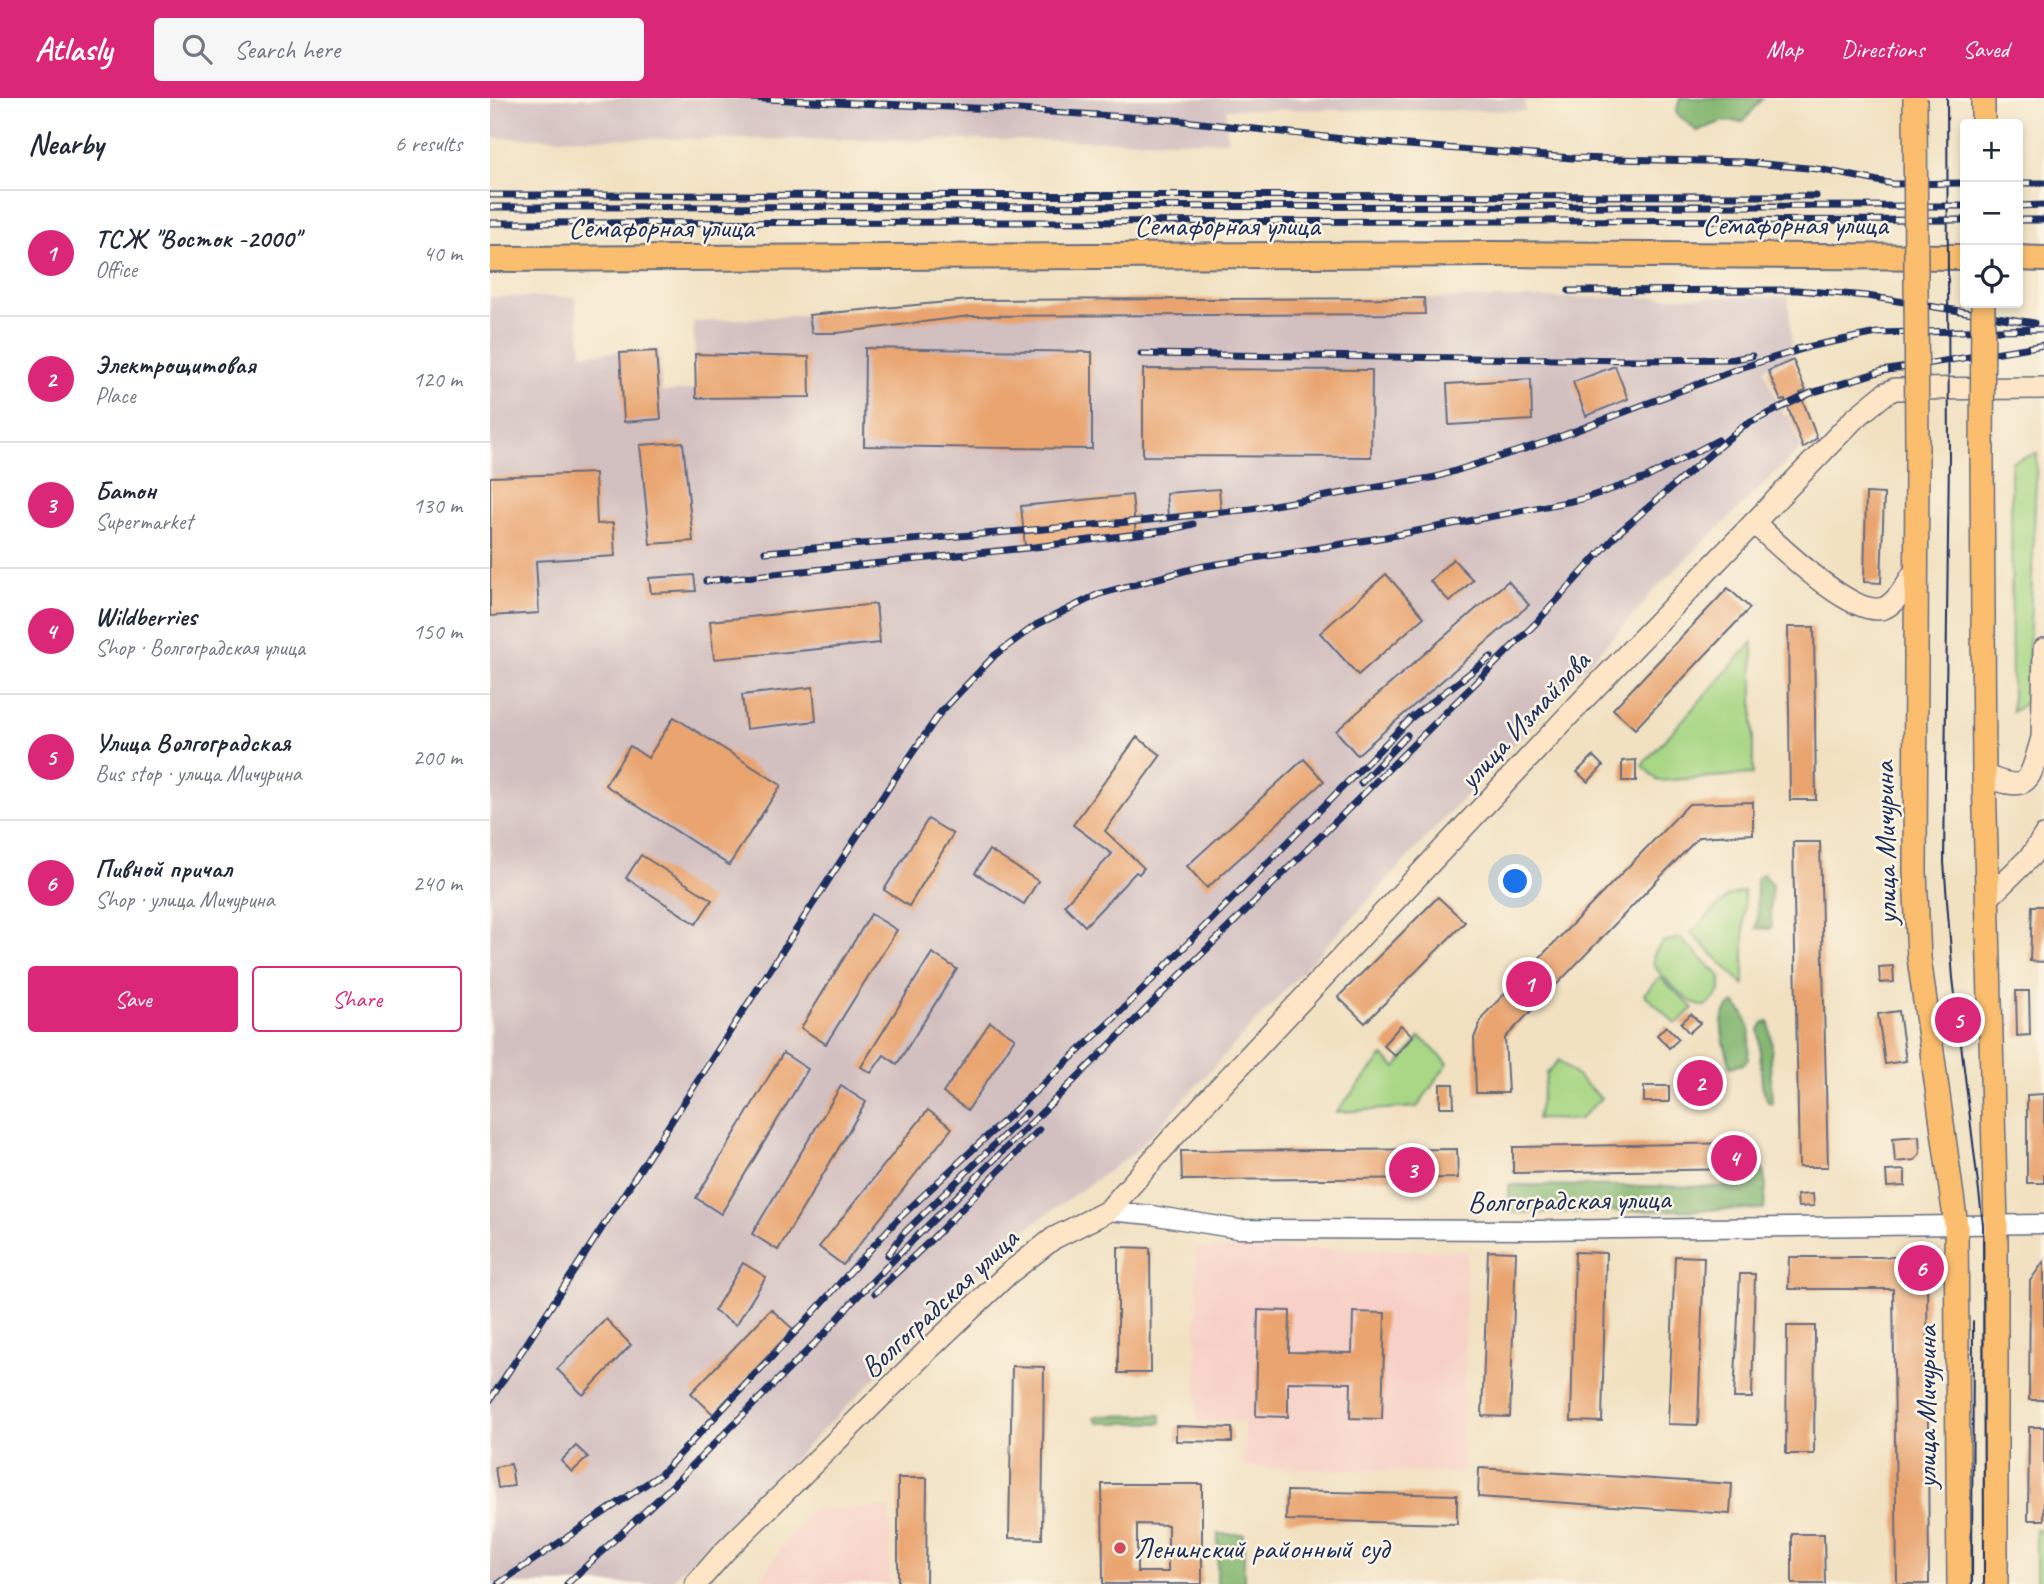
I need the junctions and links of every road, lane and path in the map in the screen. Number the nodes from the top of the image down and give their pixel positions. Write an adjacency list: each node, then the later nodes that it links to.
1 (1915, 98): 11 (main road, улица Мичурина, bridge)
2 (1983, 98): 3 (main road)
3 (1983, 119)
4 (1960, 257): 7 (highway, Семафорная улица)
5 (2023, 258): 6 (highway)
6 (2044, 258)
7 (490, 259)
8 (1983, 308): 14 (main road, bridge)
9 (2043, 394): 10 (main road, улица Измайлова)
10 (1754, 523): 11 (main road); 17 (main road, улица Измайлова)
11 (1915, 571): 19 (main road, улица Мичурина)
12 (2044, 649): 13 (main road)
13 (2043, 748): 14 (main road)
14 (1984, 775): 16 (main road)
15 (2044, 836): 16 (main road)
16 (1989, 897): 20 (main road)
17 (1108, 1211): 19 (street, Волгоградская улица); 21 (main road, Волгоградская улица)
18 (2044, 1224): 20 (street, Волгоградская улица)
19 (1956, 1225): 20 (street, Волгоградская улица); 22 (main road, улица Мичурина)
20 (1997, 1225): 23 (main road)
21 (696, 1584)
22 (1959, 1584)
23 (1996, 1584)

